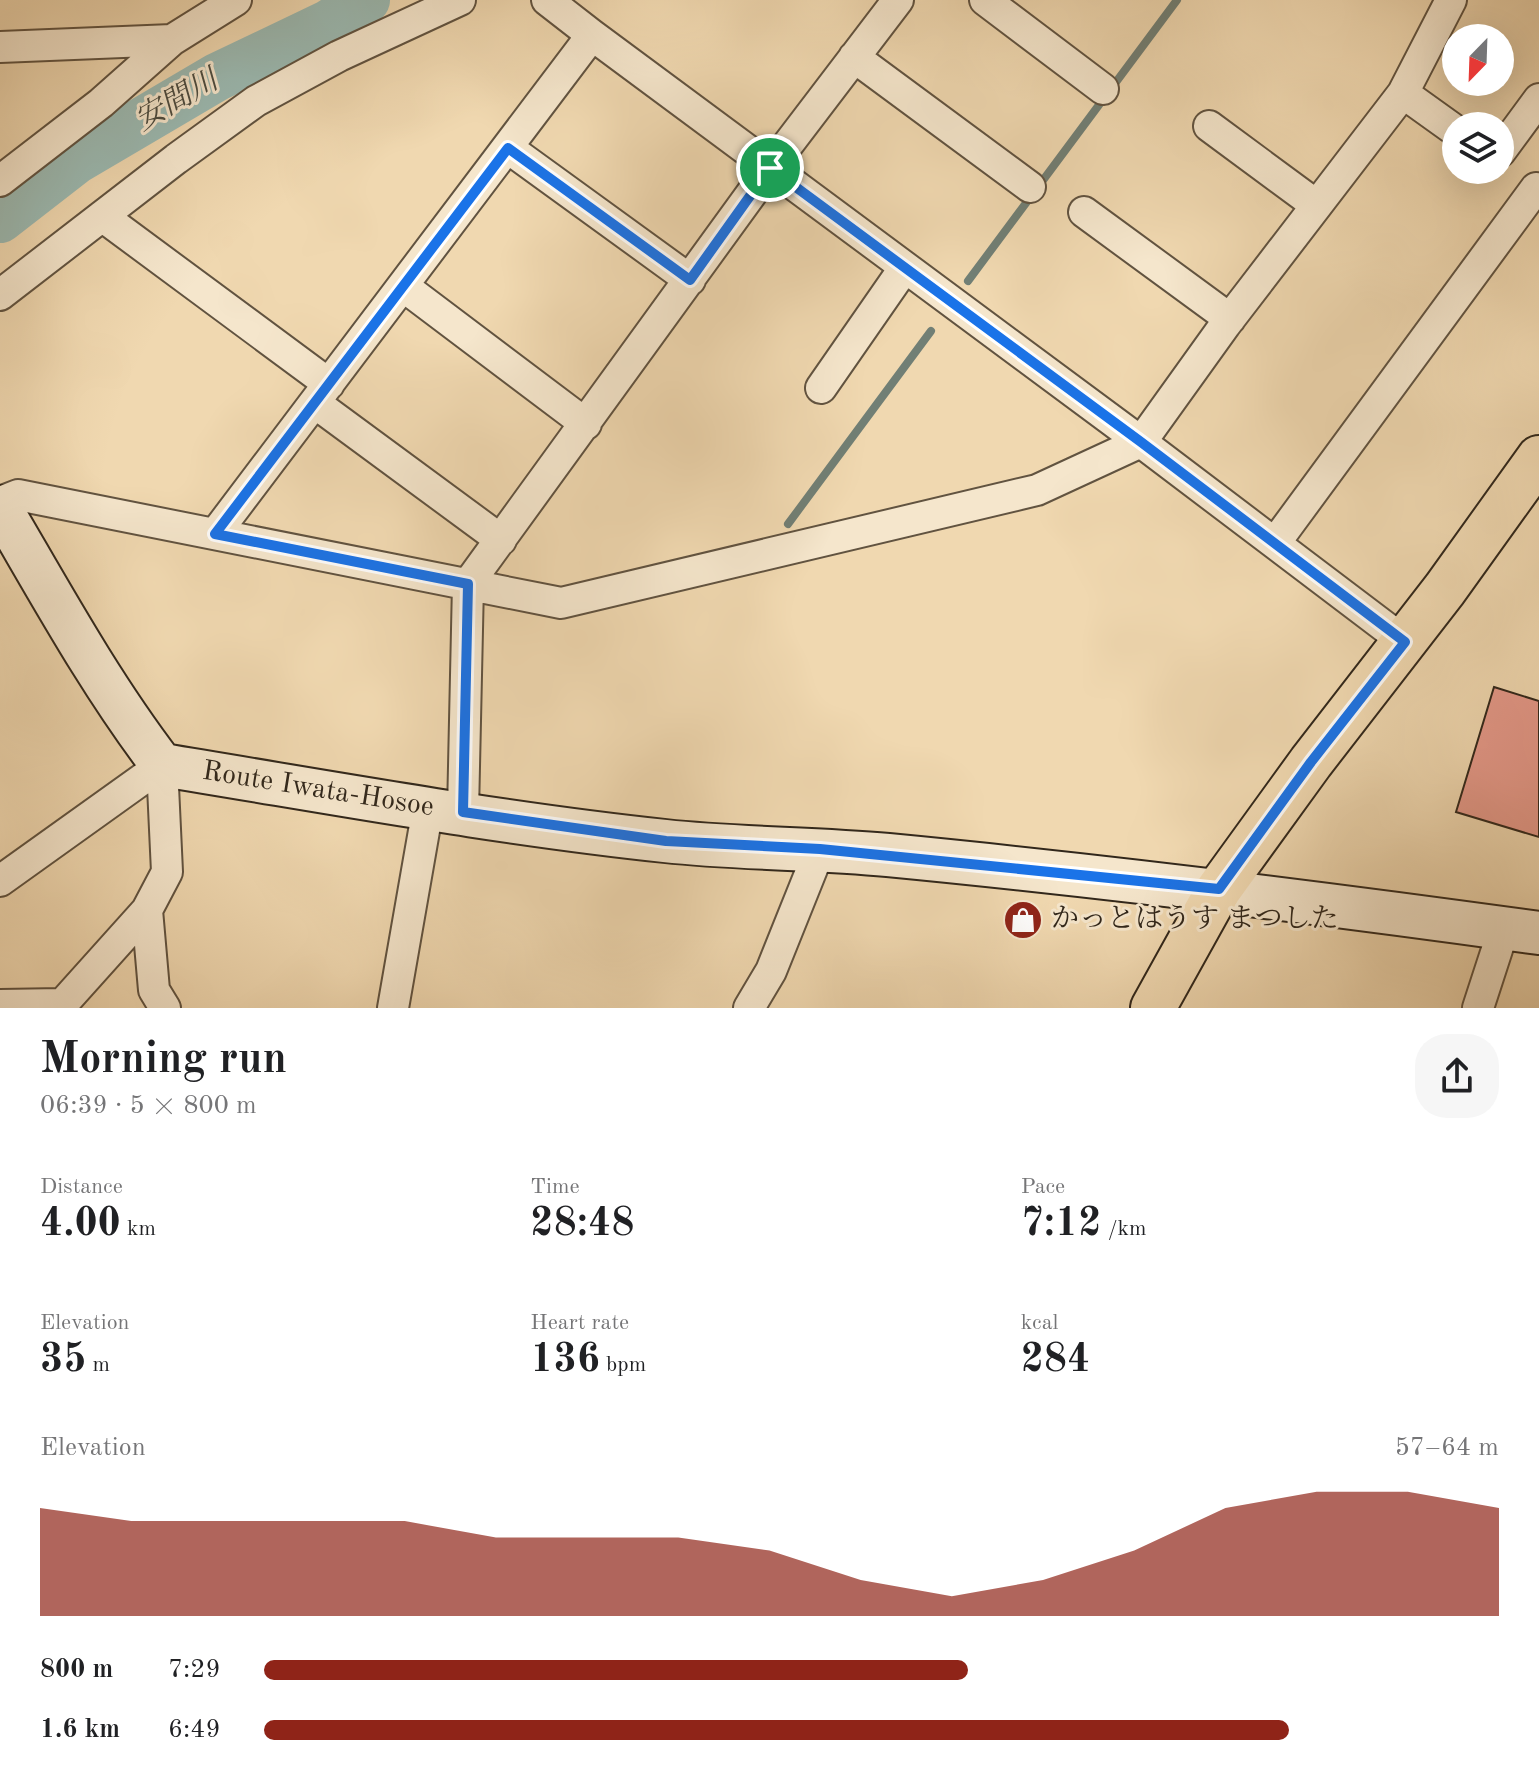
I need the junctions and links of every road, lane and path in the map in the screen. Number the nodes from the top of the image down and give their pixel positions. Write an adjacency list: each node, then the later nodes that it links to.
1 (236, 0): 8 (street)
2 (460, 0): 25 (street)
3 (547, 0): 7 (street)
4 (898, 0): 10 (street)
5 (985, 0): 11 (street)
6 (1451, 0): 12 (street)
7 (592, 35): 17 (street); 18 (street)
8 (172, 40): 9 (street); 20 (street)
9 (0, 47)
10 (854, 57): 18 (street); 21 (street)
11 (1103, 89)
12 (1403, 93): 14 (street); 23 (street)
13 (1539, 99): 16 (street)
14 (1442, 121)
15 (1209, 126): 23 (street)
16 (1514, 133)
17 (508, 148): 27 (street); 28 (street)
18 (770, 168): 26 (street); 27 (street)
19 (1514, 173): 22 (street)
20 (0, 181)
21 (1030, 187)
22 (1537, 190): 39 (street)
23 (1316, 205): 30 (street)
24 (1084, 212): 30 (street)
25 (102, 216): 29 (street); 32 (street)
26 (905, 267): 31 (street); 34 (street)
27 (690, 280): 33 (street)
28 (403, 286): 32 (street); 33 (street)
29 (0, 295)
30 (1230, 319): 34 (street)
31 (821, 388)
32 (322, 393): 37 (street); 38 (street)
33 (586, 424): 38 (street)
34 (1141, 442): 39 (street); 40 (street)
35 (1539, 458): 41 (main road)
36 (0, 505): 37 (street); 42 (main road, Route Iwata-Hosoe)
37 (215, 534): 40 (street)
38 (501, 540): 40 (street)
39 (1275, 543): 41 (street)
40 (468, 584): 43 (street)
41 (1405, 642): 46 (main road)
42 (162, 765): 43 (main road, Route Iwata-Hosoe); 45 (street); 47 (street)
43 (445, 810): 44 (main road, Route Iwata-Hosoe); 52 (street)
44 (820, 849): 46 (main road, Route Iwata-Hosoe); 53 (street)
45 (0, 881)
46 (1219, 889): 48 (main road, Route Iwata-Hosoe); 54 (main road)
47 (147, 910): 50 (street); 51 (street)
48 (1522, 931): 55 (street)
49 (0, 1005): 50 (street)
50 (60, 1006)
51 (165, 1008)
52 (393, 1008)
53 (749, 1008)
54 (1153, 1008)
55 (1478, 1008)

